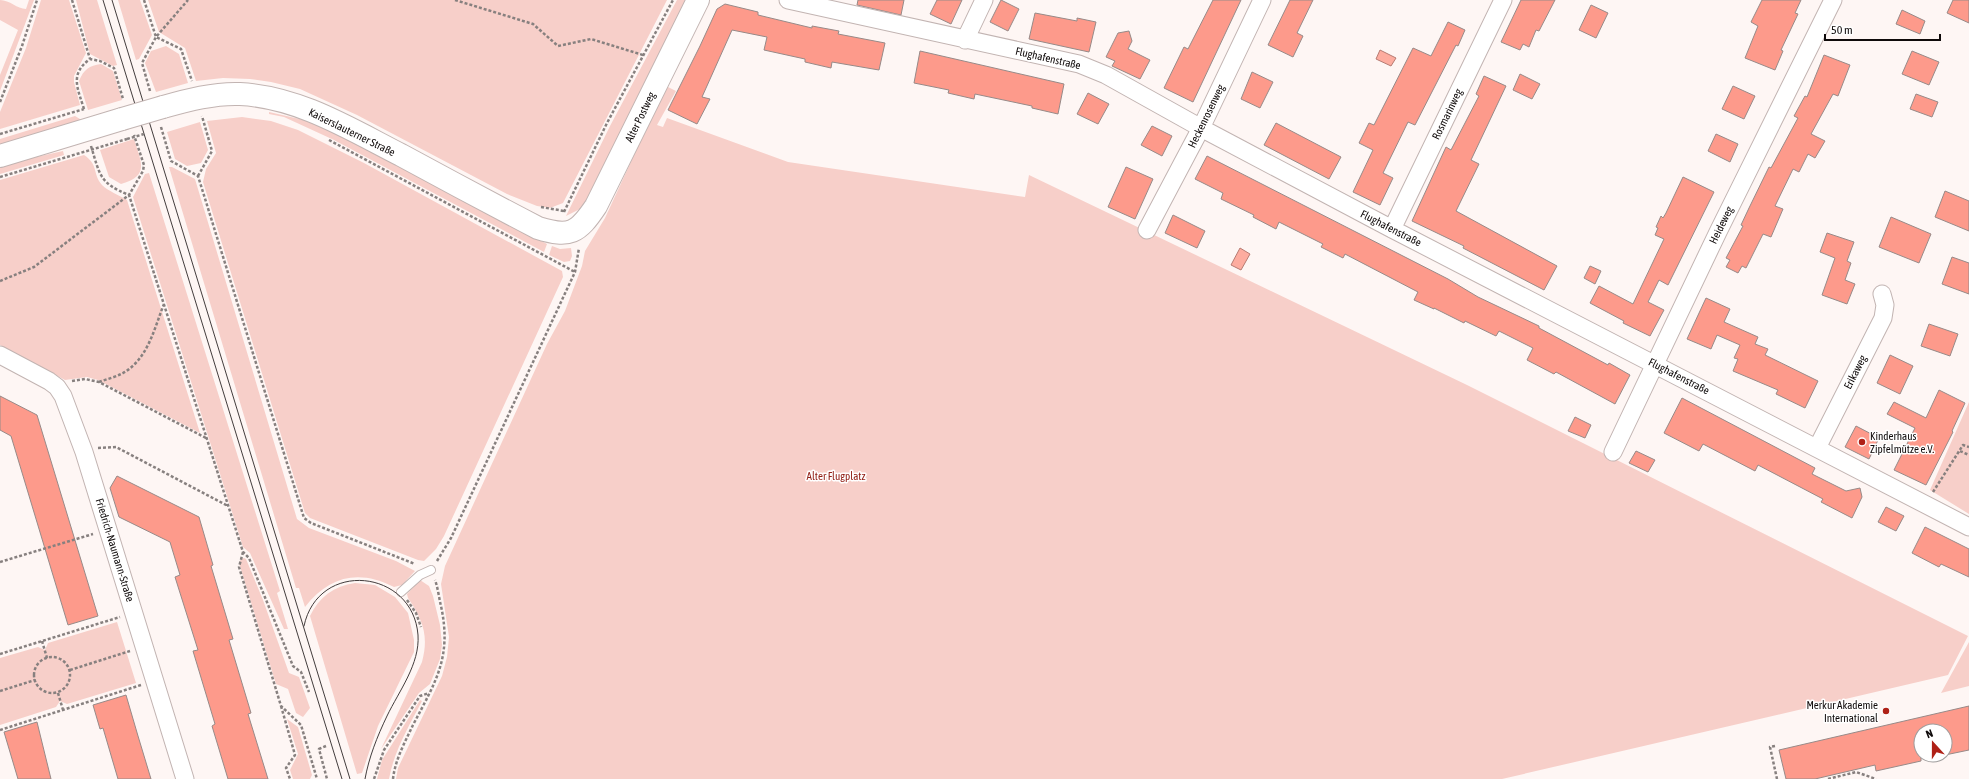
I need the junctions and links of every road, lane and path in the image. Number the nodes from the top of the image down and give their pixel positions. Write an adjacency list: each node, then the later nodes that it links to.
1 (37, 0): 18 (path)
2 (72, 0): 16 (path)
3 (144, 0): 13 (path)
4 (188, 0): 13 (path)
5 (454, 0): 15 (path)
6 (673, 0): 15 (path)
7 (698, 0): 28 (main road, Alter Postweg)
8 (788, 0): 14 (street, Flughafenstraße)
9 (984, 0): 14 (street)
10 (1262, 0): 20 (street, Heckenrosenweg)
11 (1503, 0): 27 (street, Rosmarinweg)
12 (1833, 0): 37 (street, Heideweg)
13 (156, 37): 17 (path)
14 (965, 40): 20 (street, Flughafenstraße)
15 (643, 55): 30 (path)
16 (90, 59)
17 (193, 84)
18 (0, 102)
19 (210, 115): 53 (path)
20 (1201, 128): 27 (street, Flughafenstraße); 29 (street, Heckenrosenweg)
21 (125, 129): 23 (main road, Kaiserslauterner Straße); 23 (path); 30 (main road, Kaiserslauterner Straße, bridge)
22 (324, 138): 31 (path)
23 (89, 140): 24 (main road, Kaiserslauterner Straße); 25 (path); 26 (path)
24 (0, 156)
25 (0, 177)
26 (129, 195): 33 (path); 35 (path)
27 (1392, 229): 37 (street, Flughafenstraße)
28 (576, 230): 30 (main road, Kaiserslauterner Straße); 32 (path)
29 (1147, 230)
30 (554, 233): 31 (path)
31 (545, 257): 32 (path)
32 (575, 272): 53 (path)
33 (0, 281)
34 (1882, 294): 42 (street, Erikaweg)
35 (164, 304): 38 (path); 40 (path)
36 (0, 356): 39 (street)
37 (1656, 364): 42 (street, Flughafenstraße); 45 (street, Heideweg)
38 (99, 382): 39 (path); 40 (path)
39 (57, 387): 44 (street, Friedrich-Naumann-Straße)
40 (207, 438): 47 (path)
41 (1969, 447): 43 (path)
42 (1817, 448): 48 (street, Flughafenstraße)
43 (1960, 451): 46 (path); 48 (path)
44 (84, 452): 47 (path); 50 (street, Friedrich-Naumann-Straße)
45 (1613, 452)
46 (1969, 455)
47 (228, 506): 51 (path)
48 (1926, 506): 49 (street, Flughafenstraße)
49 (1969, 527)
50 (108, 529): 52 (path); 55 (street, Friedrich-Naumann-Straße)
51 (243, 552): 65 (path); 68 (path)
52 (0, 562)
53 (431, 570): 54 (lane); 67 (path)
54 (401, 592): 56 (path)
55 (134, 612): 57 (path); 58 (street, Friedrich-Naumann-Straße)
56 (421, 627)
57 (42, 641): 59 (path); 60 (path)
58 (144, 647): 61 (path); 63 (street, Friedrich-Naumann-Straße)
59 (0, 654)
60 (47, 658): 61 (path); 62 (path)
61 (70, 670): 66 (path)
62 (35, 680): 64 (path); 66 (path)
63 (155, 681): 69 (path); 73 (street, Friedrich-Naumann-Straße)
64 (0, 691)
65 (309, 692)
66 (58, 693): 69 (path)
67 (430, 693): 77 (path); 78 (path)
68 (281, 706): 74 (path); 75 (path)
69 (63, 710): 70 (path)
70 (0, 730)
71 (326, 746): 76 (path)
72 (1775, 746): 79 (path)
73 (185, 779)
74 (290, 779)
75 (317, 779)
76 (327, 779)
77 (374, 779)
78 (393, 779)
79 (1777, 779)
80 (1828, 779): 81 (path)
81 (1876, 779)

